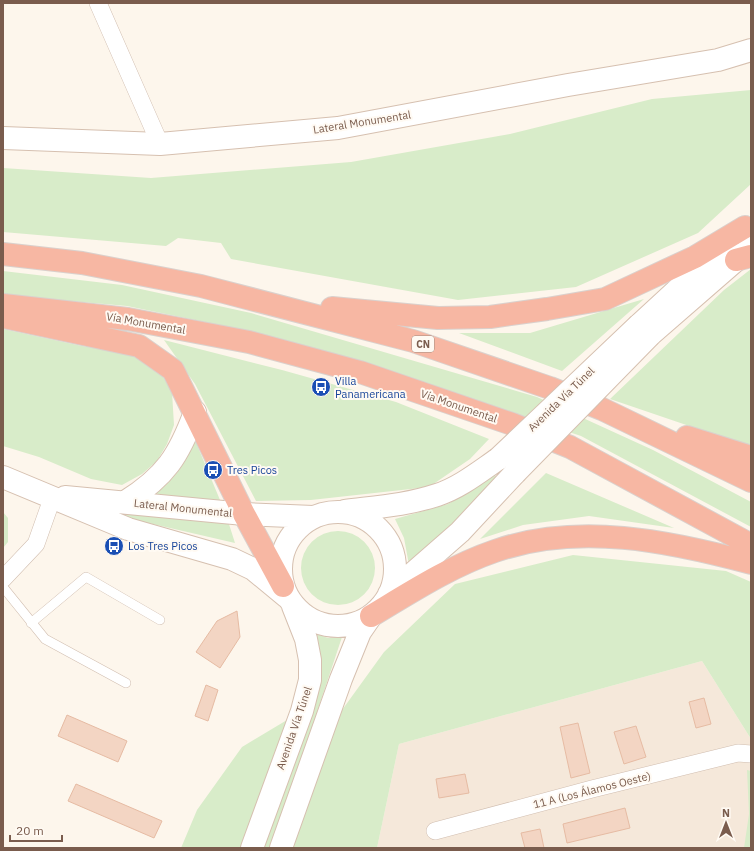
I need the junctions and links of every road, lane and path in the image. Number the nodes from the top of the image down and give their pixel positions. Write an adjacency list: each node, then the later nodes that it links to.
1 (98, 3): 6 (street)
2 (751, 50): 3 (main road, Lateral Monumental)
3 (718, 60): 4 (main road, Lateral Monumental); 6 (main road, Lateral Monumental)
4 (751, 61)
5 (3, 138): 6 (main road, Lateral Monumental)
6 (160, 144)
7 (747, 242): 9 (highway); 12 (main road, Avenida Vía Túnel); 12 (main road, Avenida Vía Túnel)
8 (3, 254): 9 (highway, CN)
9 (239, 295): 13 (highway, CN)
10 (3, 305): 23 (highway, Vía Monumental)
11 (3, 317): 14 (highway)
12 (644, 330): 20 (main road, Avenida Vía Túnel, bridge); 27 (main road, Avenida Vía Túnel, bridge)
13 (602, 409): 15 (highway); 17 (highway, CN)
14 (195, 412): 19 (main road); 21 (highway)
15 (751, 457)
16 (3, 476): 18 (main road, Lateral Monumental)
17 (751, 481)
18 (53, 496): 19 (main road, Lateral Monumental); 25 (street); 28 (main road, Lateral Monumental)
19 (125, 502): 21 (main road, Lateral Monumental)
20 (335, 512): 22 (main road); 27 (main road)
21 (244, 514): 22 (main road, Lateral Monumental); 28 (highway)
22 (313, 517): 28 (main road)
23 (751, 544)
24 (751, 563): 29 (highway)
25 (3, 580)
26 (3, 587): 31 (lane)
27 (389, 594): 29 (main road)
28 (288, 596): 29 (main road); 35 (main road, Avenida Vía Túnel)
29 (371, 616): 36 (main road)
30 (160, 620): 31 (lane)
31 (32, 622): 32 (lane)
32 (126, 683)
33 (751, 754): 34 (street, 11 A (Los Álamos Oeste))
34 (435, 831)
35 (252, 848)
36 (281, 848)

